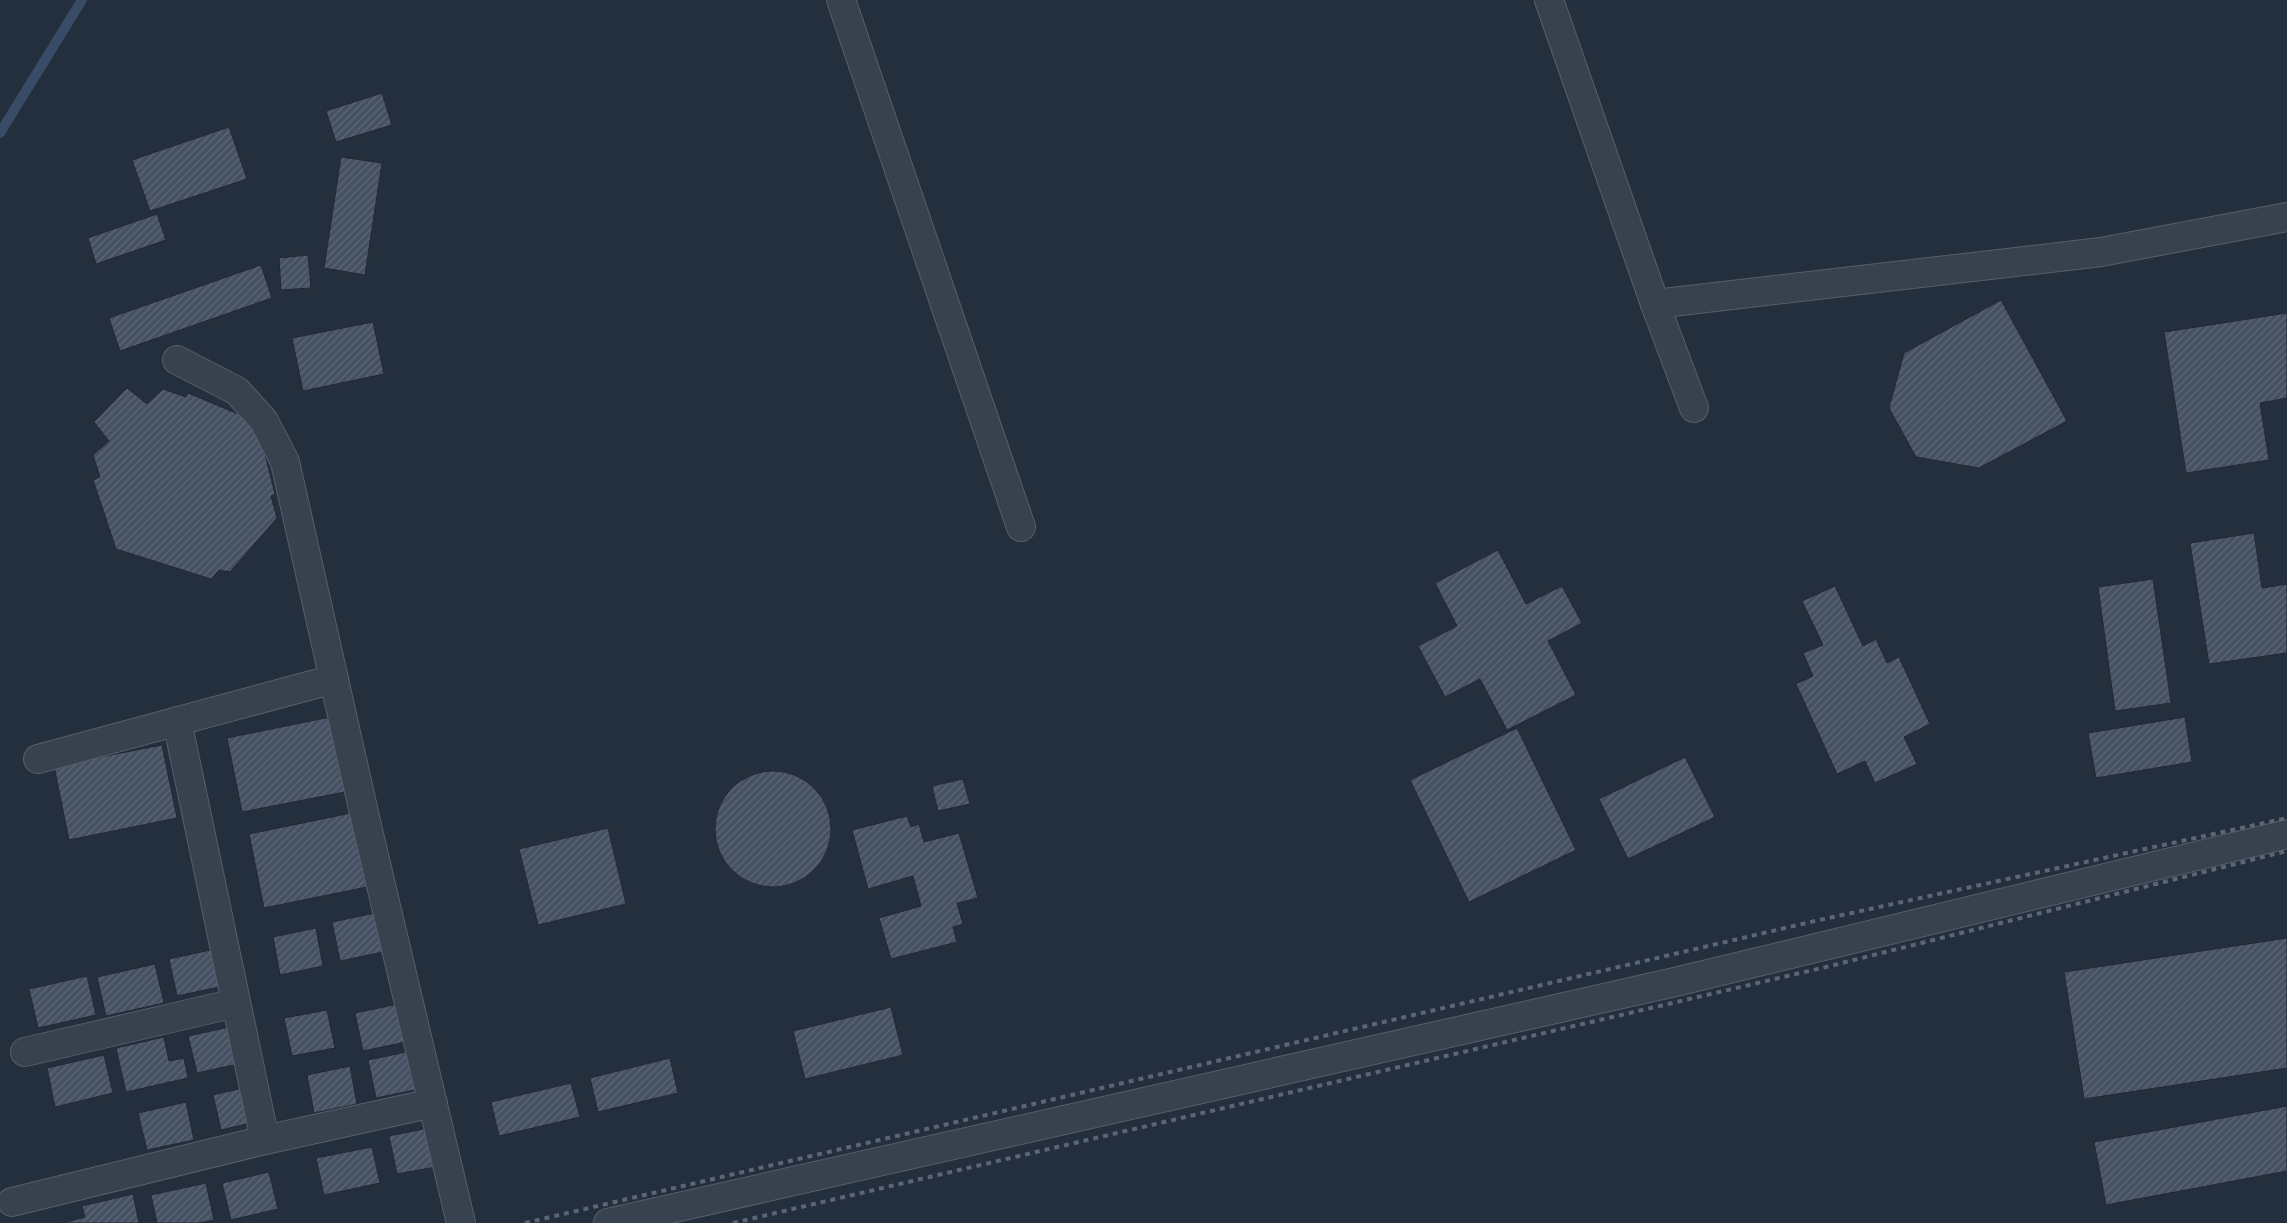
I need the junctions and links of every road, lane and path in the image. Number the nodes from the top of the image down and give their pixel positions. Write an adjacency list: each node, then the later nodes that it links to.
1 (841, 0): 7 (street)
2 (1549, 0): 4 (street)
3 (2287, 217): 4 (street)
4 (1655, 304): 6 (street)
5 (177, 360): 8 (street)
6 (1694, 408)
7 (1021, 527)
8 (334, 679): 9 (street); 14 (street)
9 (177, 721): 10 (street); 12 (street)
10 (38, 758)
11 (2287, 834): 17 (street)
12 (236, 1003): 13 (street); 15 (street)
13 (25, 1052)
14 (433, 1103): 15 (street); 18 (street)
15 (265, 1140): 16 (street)
16 (12, 1202)
17 (620, 1222)
18 (461, 1223)

